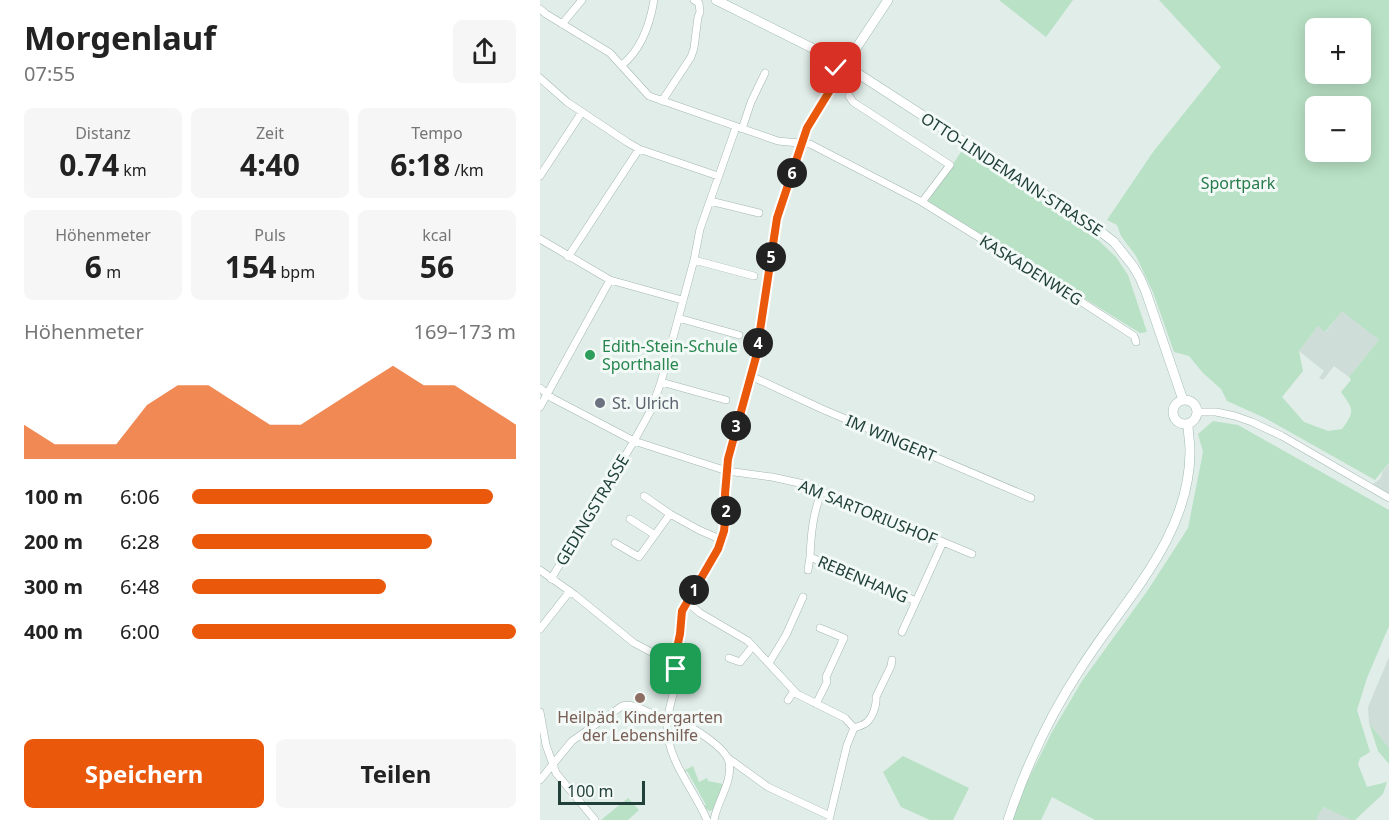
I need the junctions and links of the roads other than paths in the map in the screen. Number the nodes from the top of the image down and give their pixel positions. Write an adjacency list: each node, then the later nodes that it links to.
1 (582, 0): 7 (street)
2 (654, 0): 10 (street)
3 (694, 0): 16 (street)
4 (716, 0): 9 (street)
5 (888, 0): 8 (street)
6 (540, 9): 7 (street, KASKADENWEG)
7 (562, 24): 10 (street, KASKADENWEG)
8 (851, 56): 9 (street); 11 (street)
9 (836, 60): 13 (street)
10 (622, 65): 16 (street, KASKADENWEG)
11 (854, 71): 13 (street); 40 (street, OTTO-LINDEMANN-STRASSE)
12 (765, 73): 18 (street, GEDINGSTRASSE)
13 (840, 74): 19 (street)
14 (540, 78): 17 (street)
15 (849, 96): 24 (street)
16 (662, 101): 18 (street, KASKADENWEG)
17 (582, 112): 20 (street); 21 (street)
18 (739, 128): 19 (street, KASKADENWEG); 22 (street, GEDINGSTRASSE)
19 (801, 144): 24 (street, KASKADENWEG); 35 (street)
20 (639, 149): 22 (street); 27 (street)
21 (540, 176)
22 (718, 176): 23 (street, GEDINGSTRASSE)
23 (710, 201): 25 (street); 28 (street, GEDINGSTRASSE)
24 (922, 202): 34 (street, KASKADENWEG)
25 (759, 213)
26 (540, 239): 27 (street)
27 (568, 256): 30 (street)
28 (694, 260): 29 (street); 31 (street, GEDINGSTRASSE)
29 (754, 276)
30 (610, 280): 31 (street); 38 (street)
31 (682, 300): 32 (street, GEDINGSTRASSE)
32 (678, 318): 33 (street); 36 (street, GEDINGSTRASSE)
33 (739, 335)
34 (1136, 342)
35 (751, 376): 45 (street); 48 (street, IM WINGERT)
36 (661, 382): 39 (street); 44 (street, GEDINGSTRASSE)
37 (540, 388): 38 (street, AM SARTORIUSHOF)
38 (548, 393): 41 (street); 44 (street, AM SARTORIUSHOF)
39 (726, 400)
40 (1183, 400): 42 (street); 43 (street)
41 (540, 407)
42 (1198, 412): 43 (street); 49 (street)
43 (1188, 424): 89 (street)
44 (634, 441): 45 (street, AM SARTORIUSHOF); 60 (street, GEDINGSTRASSE)
45 (727, 471): 46 (street, AM SARTORIUSHOF); 53 (street)
46 (822, 491): 54 (street, AM SARTORIUSHOF); 57 (street, REBENHANG)
47 (644, 496): 50 (street)
48 (1031, 498)
49 (1389, 498)
50 (670, 514): 52 (street); 53 (street)
51 (630, 519): 52 (street)
52 (655, 535): 55 (street)
53 (722, 540): 64 (street)
54 (943, 542): 56 (street, AM SARTORIUSHOF); 63 (street, REBENHANG)
55 (615, 543)
56 (972, 554)
57 (810, 557): 59 (street, REBENHANG); 63 (street, REBENHANG)
58 (540, 570): 60 (street)
59 (808, 570)
60 (551, 579): 61 (street)
61 (570, 591): 66 (street); 70 (street)
62 (803, 597): 74 (street)
63 (916, 601): 67 (street, REBENHANG)
64 (687, 602): 68 (street); 69 (street)
65 (820, 628): 77 (street)
66 (540, 629)
67 (902, 632)
68 (753, 646): 71 (street); 74 (street)
69 (676, 652): 70 (street); 73 (street)
70 (668, 656): 73 (street)
71 (729, 658)
72 (892, 660): 80 (street)
73 (675, 663): 79 (street)
74 (769, 663): 75 (street)
75 (794, 691): 76 (street); 77 (street)
76 (788, 700)
77 (816, 704): 80 (street)
78 (540, 712): 82 (street)
79 (668, 717): 81 (street); 82 (street); 85 (street)
80 (854, 728): 86 (street)
81 (728, 758): 84 (street); 86 (street)
82 (553, 764): 83 (street); 87 (street)
83 (540, 780)
84 (716, 811): 85 (street); 88 (street)
85 (706, 817)
86 (830, 818)
87 (595, 820)
88 (714, 820)
89 (1008, 820)

